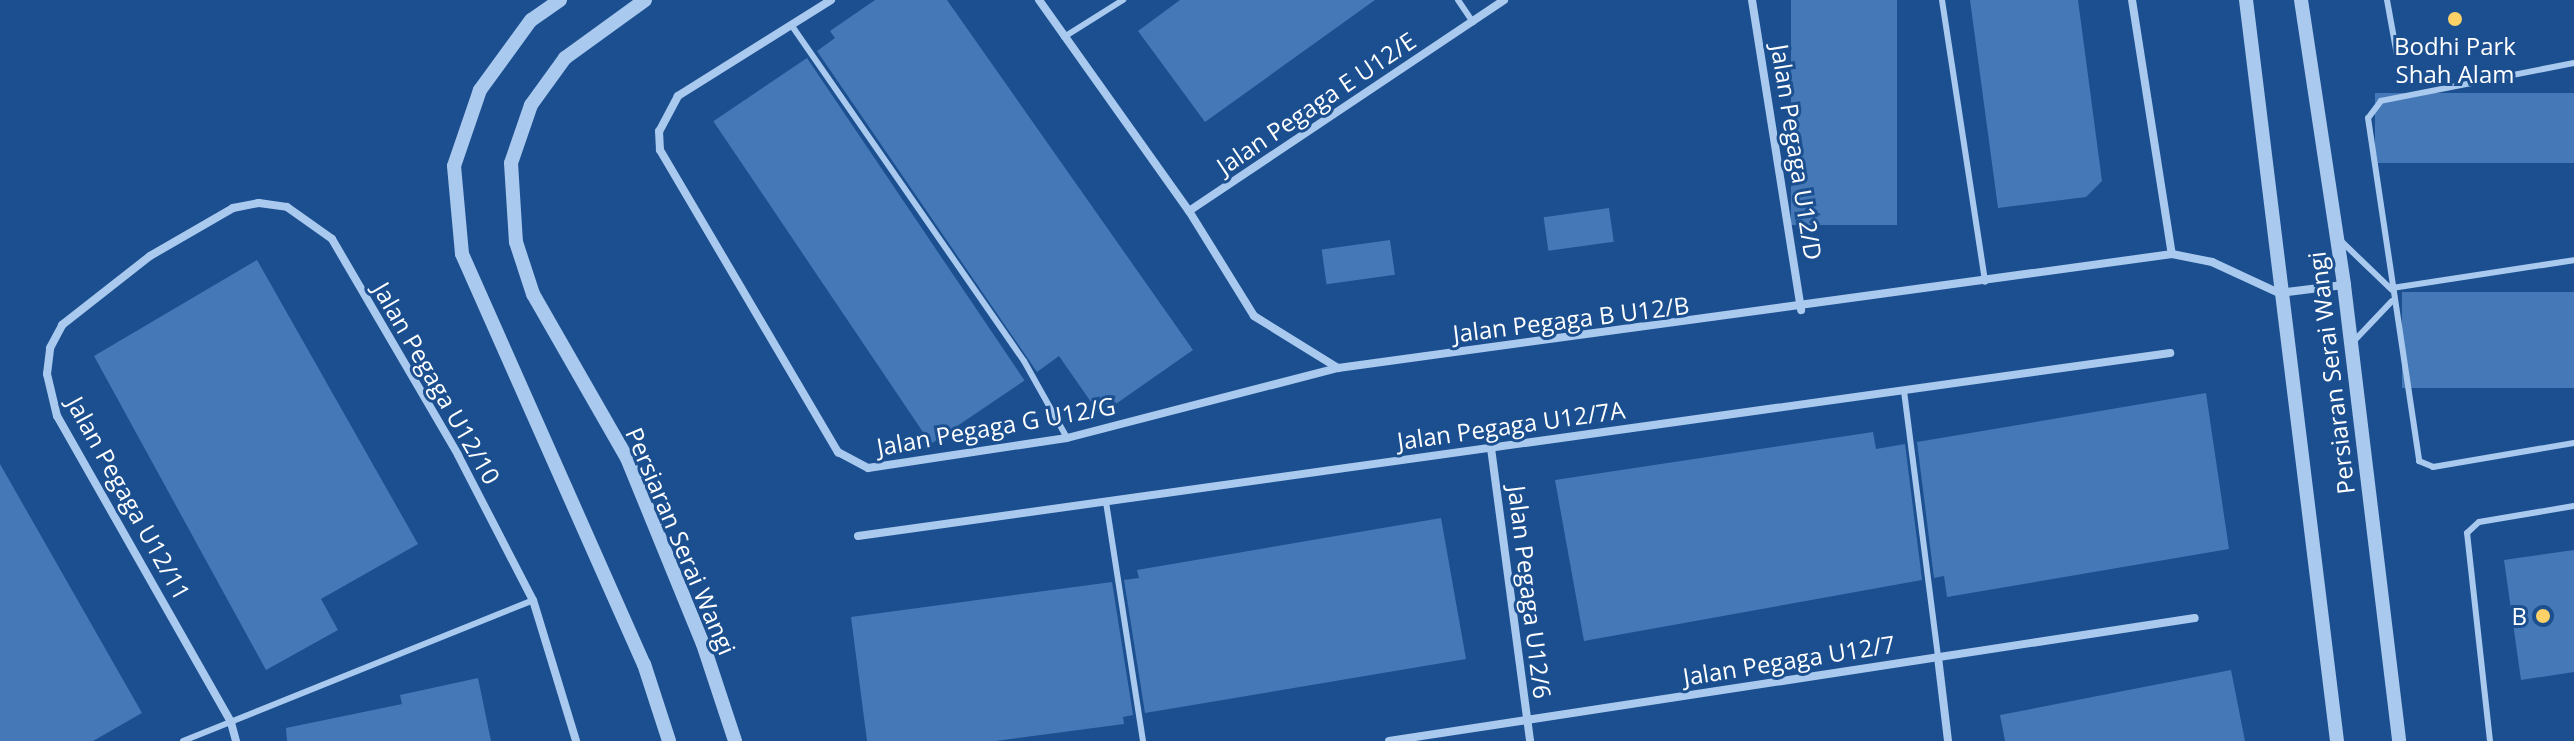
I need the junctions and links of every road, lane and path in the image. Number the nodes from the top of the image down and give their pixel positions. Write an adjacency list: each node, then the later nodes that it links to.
1 (560, 0): 47 (street)
2 (645, 0): 48 (street, Persiaran Serai Wangi)
3 (831, 0): 15 (street)
4 (1039, 0): 16 (street)
5 (1123, 0): 16 (lane)
6 (1458, 0): 14 (lane)
7 (1504, 0): 14 (street, Jalan Pegaga E U12/E)
8 (1752, 0): 28 (street, Jalan Pegaga U12/D)
9 (1942, 0): 24 (lane)
10 (2132, 0): 21 (street)
11 (2246, 0): 27 (street, Persiaran Serai Wangi)
12 (2301, 0): 20 (street, Persiaran Serai Wangi)
13 (2387, 0): 17 (lane)
14 (1473, 22): 19 (street, Jalan Pegaga E U12/E)
15 (792, 26): 33 (lane); 33 (street, Jalan Pegaga G U12/G)
16 (1064, 37): 19 (street)
17 (2397, 55)
18 (2574, 63): 26 (lane)
19 (1189, 211): 31 (street)
20 (2337, 237): 25 (street, Persiaran Serai Wangi); 26 (lane)
21 (2172, 254): 24 (street, Jalan Pegaga B U12/B); 27 (street, Jalan Pegaga B U12/B)
22 (150, 256): 39 (street, Jalan Pegaga U12/10); 43 (street, Jalan Pegaga U12/11)
23 (2574, 260): 26 (lane)
24 (1985, 282): 28 (street, Jalan Pegaga B U12/B)
25 (2344, 285): 27 (street); 29 (street, Persiaran Serai Wangi)
26 (2392, 288): 29 (lane); 34 (lane)
27 (2279, 293): 53 (street, Persiaran Serai Wangi)
28 (1801, 310): 31 (street, Jalan Pegaga B U12/B)
29 (2350, 349): 54 (street, Persiaran Serai Wangi)
30 (2170, 353): 32 (street, Jalan Pegaga U12/7A)
31 (1338, 368): 33 (street, Jalan Pegaga G U12/G)
32 (1904, 391): 35 (street, Jalan Pegaga U12/7A); 41 (lane)
33 (1067, 438)
34 (2574, 443)
35 (1491, 448): 36 (street, Jalan Pegaga U12/7A); 42 (street, Jalan Pegaga U12/6)
36 (1106, 502): 38 (street, Jalan Pegaga U12/7A); 49 (lane)
37 (2574, 506): 55 (lane)
38 (858, 536)
39 (533, 600): 43 (lane); 46 (street, Jalan Pegaga U12/10)
40 (2195, 618): 41 (street, Jalan Pegaga U12/7)
41 (1938, 657): 42 (street, Jalan Pegaga U12/7); 52 (street)
42 (1527, 720): 50 (street, Jalan Pegaga U12/7); 51 (street, Jalan Pegaga U12/6)
43 (231, 722): 44 (lane); 45 (street, Jalan Pegaga U12/11)
44 (183, 741)
45 (236, 741)
46 (576, 741)
47 (669, 741)
48 (735, 741)
49 (1143, 741)
50 (1389, 741)
51 (1530, 741)
52 (1948, 741)
53 (2337, 741)
54 (2399, 741)
55 (2490, 741)

